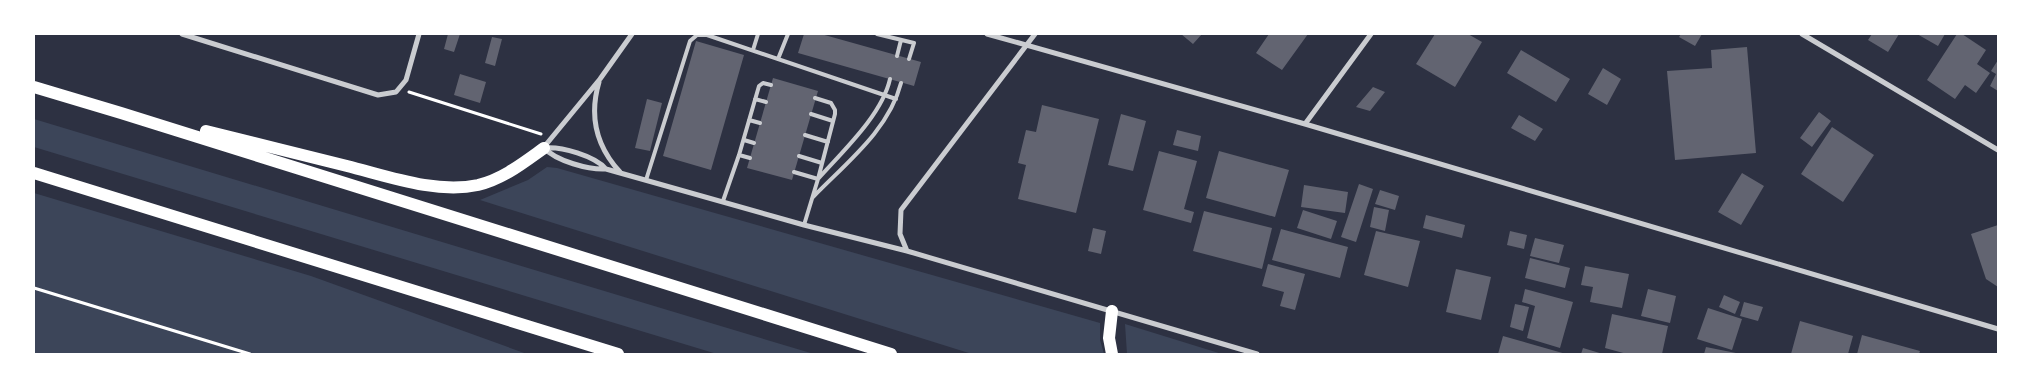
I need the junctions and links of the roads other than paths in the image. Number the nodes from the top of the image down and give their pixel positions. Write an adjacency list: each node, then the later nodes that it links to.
1 (182, 34): 2 (street)
2 (419, 34)
3 (632, 34): 17 (street)
4 (758, 34): 13 (lane)
5 (788, 34): 15 (lane)
6 (877, 34): 11 (lane)
7 (987, 34): 12 (street)
8 (1035, 34): 12 (street)
9 (1371, 34): 32 (street)
10 (1802, 34): 38 (street)
11 (901, 40): 14 (lane); 16 (lane)
12 (1026, 46): 32 (street); 52 (street)
13 (752, 50): 15 (lane); 48 (lane)
14 (897, 56)
15 (778, 58): 22 (lane)
16 (909, 59)
17 (600, 79): 37 (street); 46 (street)
18 (890, 79): 22 (lane)
19 (901, 83): 25 (lane)
20 (771, 85): 24 (lane)
21 (34, 87): 27 (highway)
22 (885, 95): 25 (lane); 47 (lane)
23 (816, 98): 30 (lane)
24 (755, 99): 26 (lane); 29 (lane)
25 (896, 99): 49 (lane)
26 (766, 102)
27 (121, 113): 37 (highway); 56 (highway)
28 (811, 114): 30 (lane)
29 (749, 120): 31 (lane); 34 (lane)
30 (833, 121): 35 (lane)
31 (760, 123)
32 (1305, 124): 54 (street)
33 (805, 135): 35 (lane)
34 (744, 140): 36 (lane); 39 (lane)
35 (828, 142): 42 (lane)
36 (754, 143)
37 (544, 148): 43 (street); 43 (street)
38 (1998, 150)
39 (740, 155): 41 (lane); 50 (lane)
40 (799, 156): 42 (lane)
41 (750, 158)
42 (822, 164): 47 (lane)
43 (606, 169): 46 (street)
44 (794, 172): 47 (lane)
45 (34, 173): 55 (highway)
46 (622, 174): 48 (street)
47 (818, 179): 49 (lane)
48 (646, 180): 50 (street)
49 (813, 197): 51 (lane)
50 (723, 201): 51 (street)
51 (804, 225): 52 (street)
52 (907, 251): 53 (street)
53 (1112, 311): 57 (highway); 58 (street)
54 (1998, 329)
55 (618, 354)
56 (892, 354)
57 (1112, 354)
58 (1257, 354)

